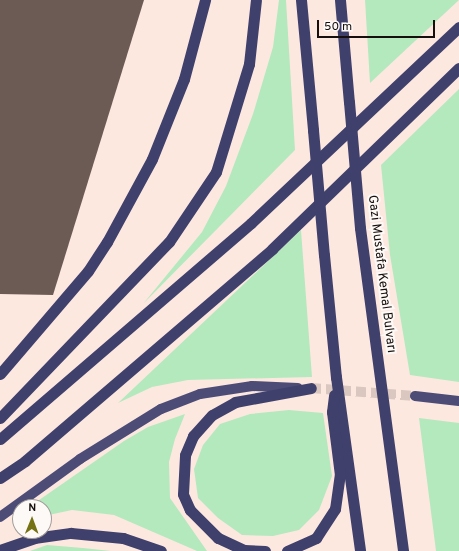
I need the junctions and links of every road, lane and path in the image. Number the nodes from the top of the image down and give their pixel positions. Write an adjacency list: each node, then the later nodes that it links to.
1 (205, 0): 7 (highway)
2 (256, 0): 12 (highway)
3 (301, 0): 8 (highway, bridge)
4 (340, 0): 21 (highway, Gazi Mustafa Kemal Bulvarı, bridge)
5 (459, 27): 13 (highway)
6 (459, 68): 14 (highway)
7 (0, 374)
8 (336, 377): 19 (highway); 20 (highway)
9 (311, 388): 15 (main road); 18 (highway)
10 (415, 396): 11 (main road)
11 (459, 400)
12 (0, 418)
13 (0, 439)
14 (0, 478)
15 (0, 516)
16 (0, 550): 17 (highway)
17 (161, 551)
18 (265, 551)
19 (287, 551)
20 (360, 551)
21 (403, 551)

